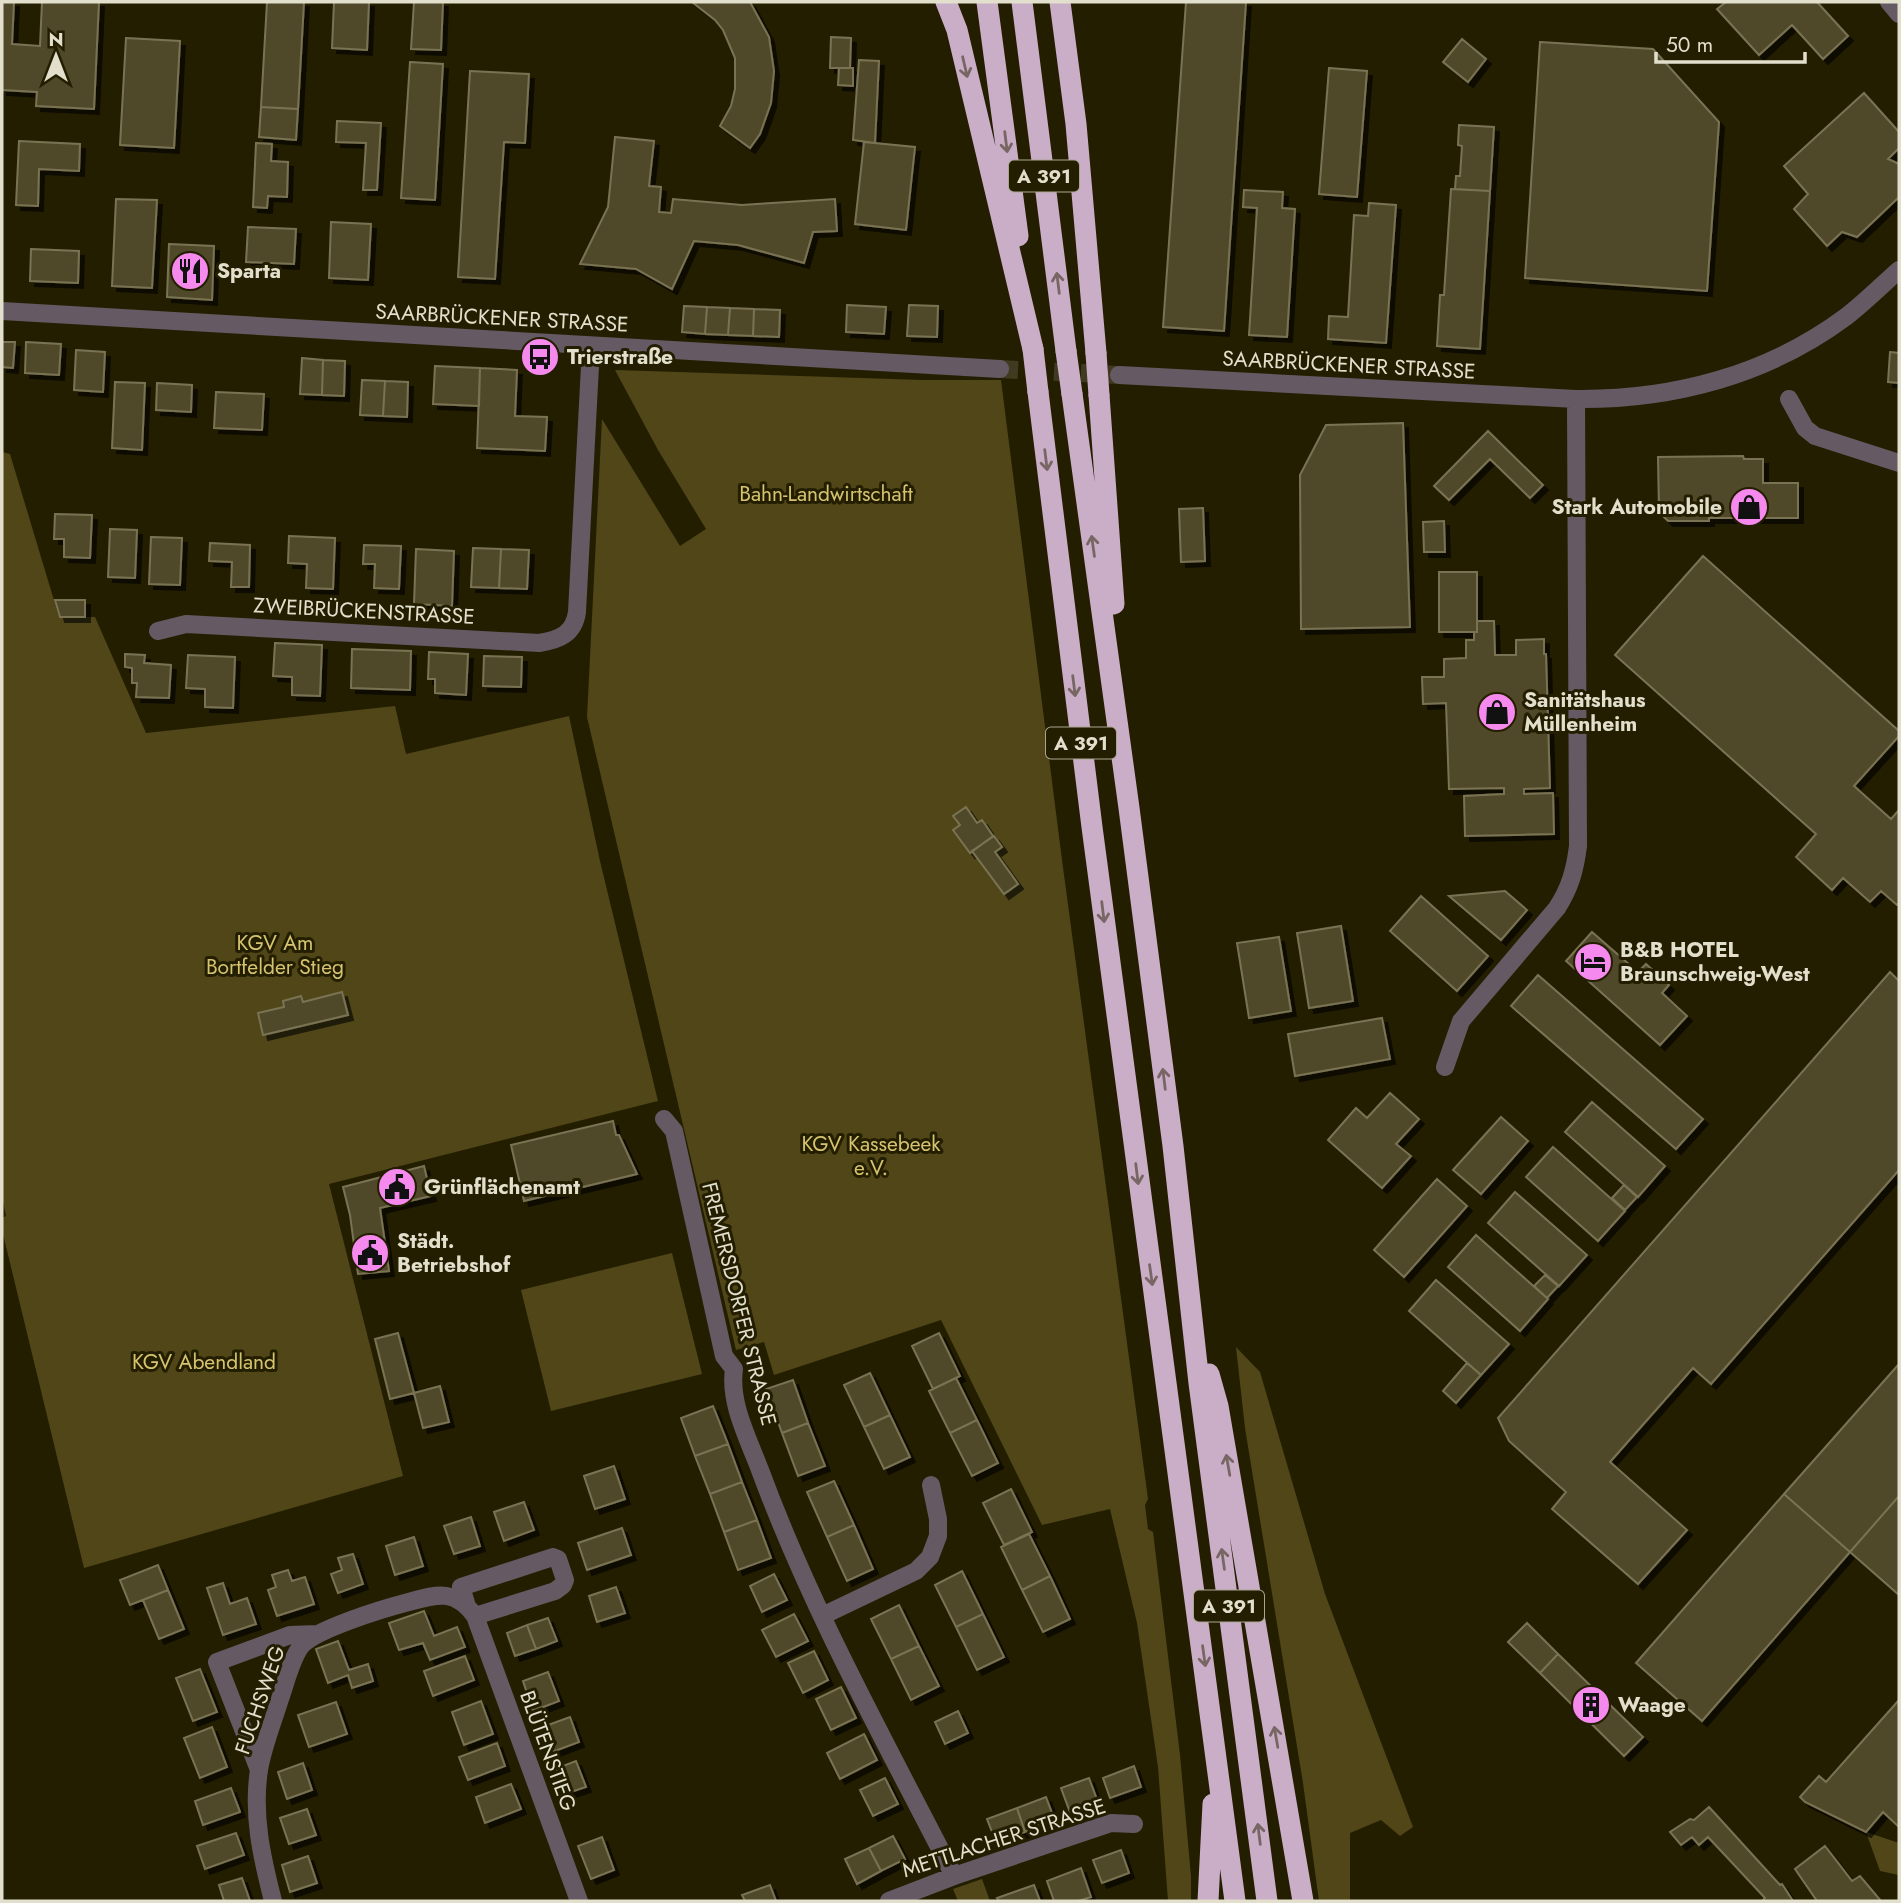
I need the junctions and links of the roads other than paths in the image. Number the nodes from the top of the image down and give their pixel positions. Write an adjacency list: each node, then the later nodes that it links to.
1 (946, 2): 12 (highway, one-way to 12)
2 (987, 2): 12 (highway, A 391, one-way to 12)
3 (1022, 2): 19 (highway, A 391, one-way to 3, bridge)
4 (1060, 2): 8 (highway)
5 (1073, 2): 8 (highway)
6 (1889, 2): 7 (street)
7 (1899, 14)
8 (1076, 124): 19 (highway, bridge)
9 (1899, 270): 15 (street, SAARBRÜCKENER STRASSE)
10 (2, 312): 11 (street, SAARBRÜCKENER STRASSE)
11 (591, 347): 13 (street, SAARBRÜCKENER STRASSE); 18 (street, ZWEIBRÜCKENSTRASSE)
12 (1033, 349): 27 (highway, A 391, one-way to 27, bridge)
13 (1000, 369)
14 (1119, 375): 15 (street, SAARBRÜCKENER STRASSE)
15 (1576, 399): 20 (street)
16 (1789, 399): 17 (street)
17 (1899, 463)
18 (158, 631)
19 (1129, 808): 22 (highway, A 391, one-way to 19)
20 (1445, 1067)
21 (664, 1119): 25 (street, FREMERSDORFER STRASSE)
22 (1192, 1311): 36 (highway, A 391, one-way to 22); 37 (highway, one-way to 22)
23 (931, 1485): 25 (street)
24 (471, 1610): 24 (street, FUCHSWEG); 26 (street, FUCHSWEG); 32 (street, BLÜTENSTIEG)
25 (822, 1616): 30 (street, FREMERSDORFER STRASSE)
26 (317, 1634): 28 (street, FUCHSWEG); 28 (street)
27 (1216, 1746): 34 (highway); 35 (highway, A 391)
28 (259, 1770): 31 (street, FUCHSWEG)
29 (1134, 1824): 30 (street, METTLACHER STRASSE)
30 (954, 1876): 33 (street, METTLACHER STRASSE)
31 (273, 1901)
32 (579, 1901)
33 (889, 1901)
34 (1208, 1901)
35 (1234, 1901)
36 (1267, 1901)
37 (1303, 1901)

